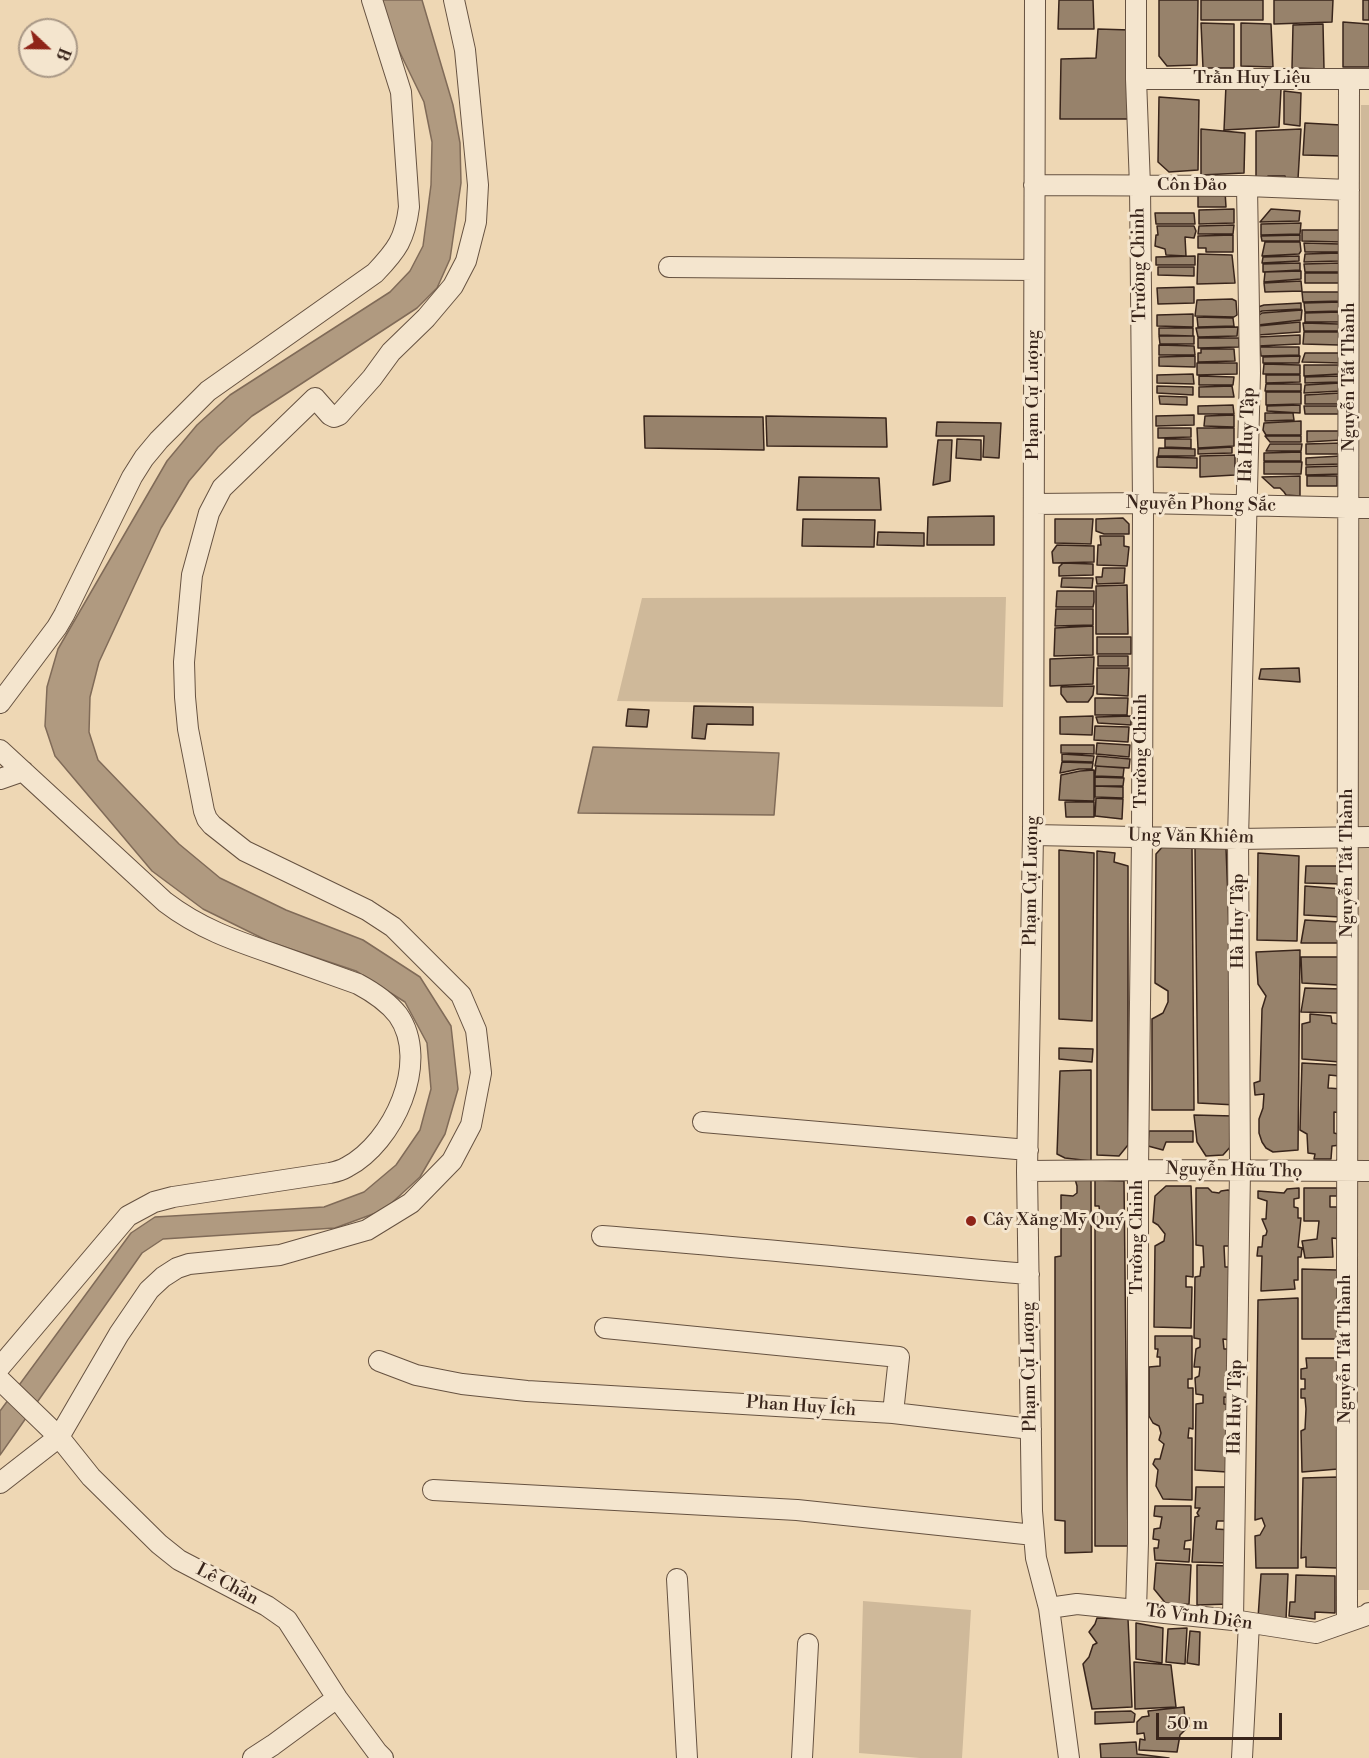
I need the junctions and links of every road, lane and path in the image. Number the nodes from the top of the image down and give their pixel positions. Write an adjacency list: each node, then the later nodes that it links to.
1 (372, 0): 17 (street)
2 (454, 0): 42 (street)
3 (1035, 0): 7 (street, Phạm Cự Lượng)
4 (1136, 0): 5 (street, Trường Chinh)
5 (1136, 79): 6 (street, Trần Huy Liệu); 8 (street, Trường Chinh)
6 (1359, 79): 10 (street, Nguyễn Tất Thành)
7 (1034, 185): 8 (street, Côn Đảo); 12 (street, Phạm Cự Lượng)
8 (1140, 186): 9 (street, Côn Đảo); 13 (street, Trường Chinh)
9 (1247, 186): 10 (street, Côn Đảo); 15 (street, Hà Huy Tập)
10 (1349, 190): 16 (street, Nguyễn Tất Thành)
11 (669, 267): 12 (street)
12 (1034, 270): 14 (street, Phạm Cự Lượng)
13 (1143, 503): 14 (street, Nguyễn Phong Sắc); 15 (street, Nguyễn Phong Sắc); 23 (street, Trường Chinh)
14 (1034, 504): 22 (street, Phạm Cự Lượng)
15 (1246, 505): 16 (street, Nguyễn Phong Sắc); 25 (street, Hà Huy Tập)
16 (1360, 508): 26 (street, Nguyễn Tất Thành)
17 (0, 703)
18 (0, 750): 19 (street)
19 (23, 771): 20 (street); 39 (street)
20 (0, 779)
21 (1369, 823): 26 (street)
22 (1033, 835): 23 (street, Ung Văn Khiêm); 29 (street, Phạm Cự Lượng)
23 (1142, 837): 25 (street, Ung Văn Khiêm); 30 (street, Trường Chinh)
24 (1369, 837): 26 (street, Ung Văn Khiêm)
25 (1238, 839): 26 (street, Ung Văn Khiêm); 32 (street, Hà Huy Tập)
26 (1348, 839): 27 (street, Ung Văn Khiêm); 33 (street, Nguyễn Tất Thành)
27 (1369, 850)
28 (703, 1122): 29 (street)
29 (1028, 1150): 31 (street, Phạm Cự Lượng)
30 (1138, 1170): 31 (street, Nguyễn Hữu Thọ); 32 (street, Nguyễn Hữu Thọ); 48 (street, Trường Chinh)
31 (1027, 1171): 36 (street, Phạm Cự Lượng)
32 (1240, 1171): 33 (street, Nguyễn Hữu Thọ); 50 (street, Hà Huy Tập)
33 (1346, 1172): 34 (street, Nguyễn Hữu Thọ); 51 (street, Nguyễn Tất Thành)
34 (1369, 1172)
35 (602, 1236): 36 (street)
36 (1029, 1274): 41 (street, Phạm Cự Lượng)
37 (606, 1328): 40 (street)
38 (379, 1361): 40 (street, Phan Huy Ích)
39 (2, 1377): 42 (street, Lê Chân)
40 (893, 1413): 41 (street, Phan Huy Ích)
41 (1031, 1429): 45 (street, Phạm Cự Lượng)
42 (55, 1433): 43 (street); 53 (street, Lê Chân)
43 (0, 1483)
44 (433, 1490): 45 (street)
45 (1034, 1535): 47 (street, Phạm Cự Lượng)
46 (677, 1579): 56 (street)
47 (1049, 1608): 48 (street, Tô Vĩnh Diện); 58 (street, Phạm Cự Lượng)
48 (1136, 1610): 50 (street, Tô Vĩnh Diện)
49 (1369, 1613): 51 (street)
50 (1241, 1622): 51 (street, Tô Vĩnh Diện); 59 (street, Hà Huy Tập)
51 (1347, 1622)
52 (808, 1644): 57 (street)
53 (337, 1698): 54 (street); 55 (street, Lê Chân)
54 (253, 1758)
55 (383, 1758)
56 (687, 1758)
57 (802, 1758)
58 (1069, 1758)
59 (1242, 1758)

